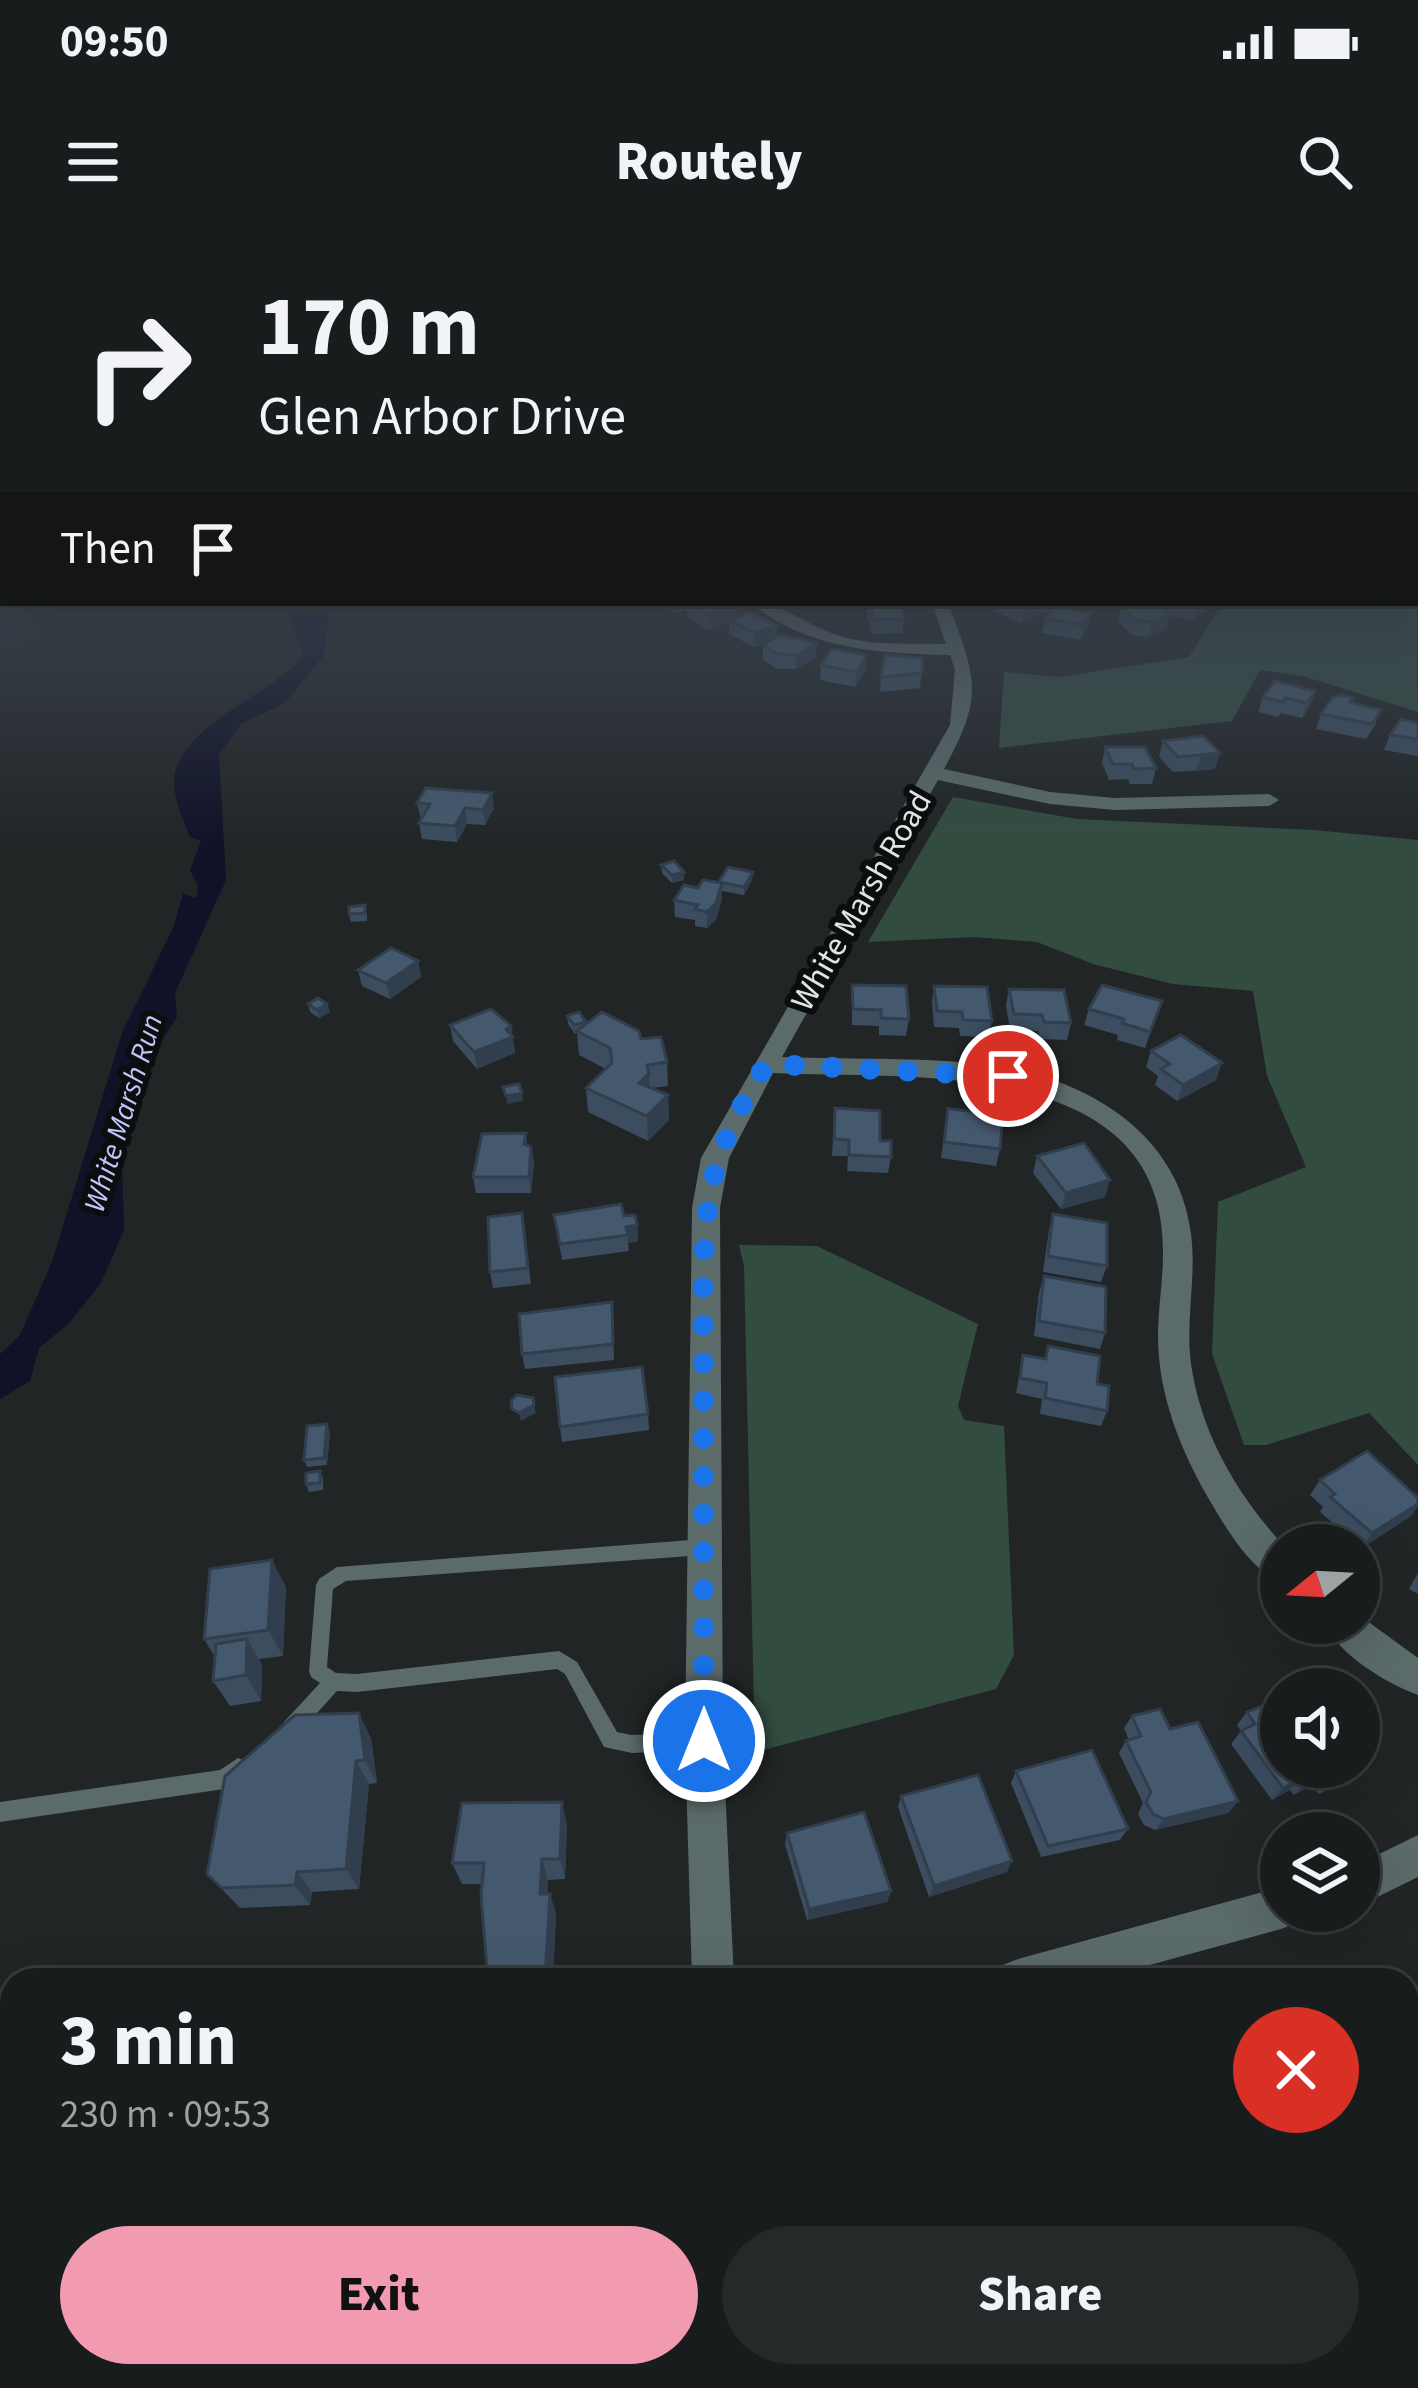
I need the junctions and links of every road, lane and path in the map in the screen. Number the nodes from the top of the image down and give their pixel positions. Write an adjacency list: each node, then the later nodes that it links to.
1 (876, 647): 2 (street)
2 (959, 650): 3 (street, White Marsh Road)
3 (934, 772): 4 (street); 5 (street, White Marsh Road)
4 (1269, 800)
5 (766, 1064): 6 (street); 7 (street, White Marsh Road)
6 (1260, 1544)
7 (704, 1547): 10 (lane); 11 (street, White Marsh Road)
8 (1366, 1644): 9 (street)
9 (1418, 1678)
10 (333, 1682): 11 (lane); 12 (lane)
11 (704, 1741): 16 (street, White Marsh Road)
12 (0, 1812)
13 (1418, 1855): 14 (street)
14 (1380, 1875)
15 (1260, 1914): 17 (street)
16 (712, 1968)
17 (1062, 1968)

